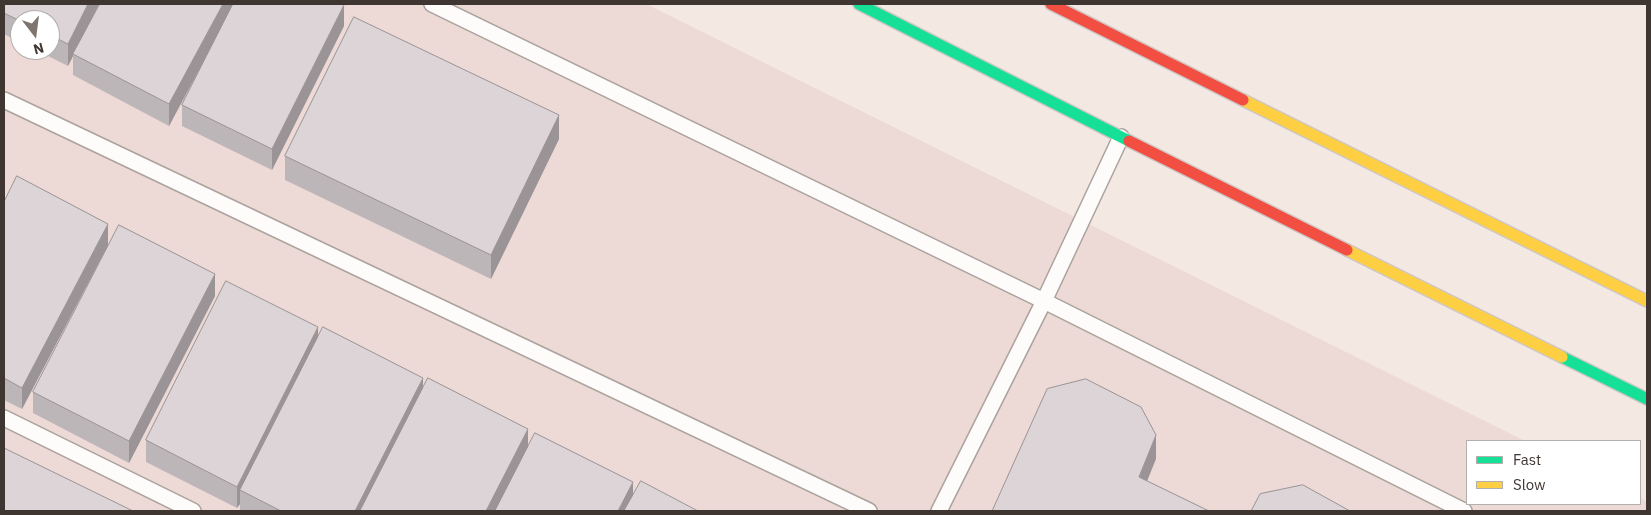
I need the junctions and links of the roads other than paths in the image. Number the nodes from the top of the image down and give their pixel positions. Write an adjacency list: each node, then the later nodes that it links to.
1 (432, 4): 6 (lane)
2 (859, 4): 5 (main road)
3 (1051, 4): 7 (main road)
4 (4, 100): 11 (lane)
5 (1121, 138): 6 (lane); 8 (main road)
6 (1044, 301): 12 (lane); 13 (lane)
7 (1647, 301)
8 (1647, 400)
9 (4, 418): 10 (lane)
10 (193, 511)
11 (869, 511)
12 (939, 511)
13 (1464, 511)

